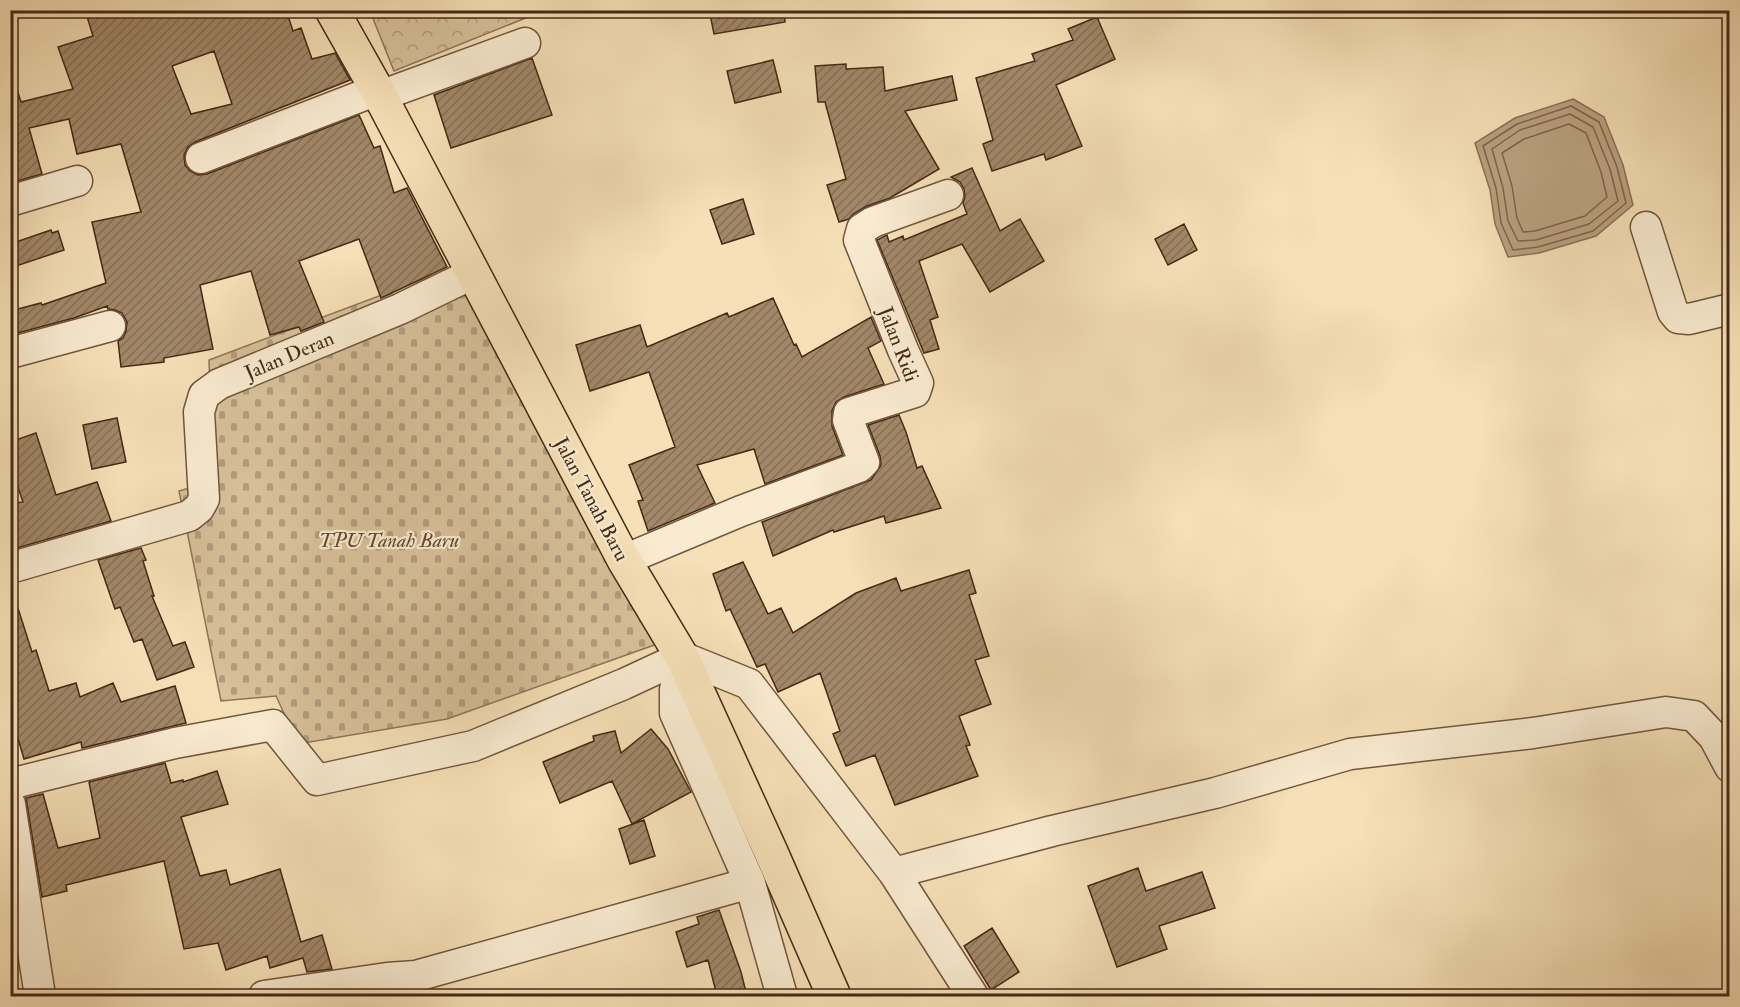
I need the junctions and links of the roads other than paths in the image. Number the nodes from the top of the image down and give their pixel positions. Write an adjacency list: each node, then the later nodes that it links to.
1 (332, 10): 3 (main road, Jalan Tanah Baru)
2 (525, 43): 3 (street)
3 (379, 93): 4 (street); 9 (main road, Jalan Tanah Baru)
4 (201, 158)
5 (77, 181): 7 (street)
6 (948, 195): 13 (street, Jalan Ridi)
7 (10, 201)
8 (1646, 227): 10 (street)
9 (472, 274): 13 (main road, Jalan Tanah Baru); 14 (street, Jalan Deran)
10 (1730, 309)
11 (110, 326): 12 (street)
12 (10, 353)
13 (624, 560): 15 (main road, Jalan Tanah Baru)
14 (10, 568)
15 (681, 657): 17 (street); 19 (street); 20 (street); 24 (main road, Jalan Tanah Baru)
16 (1730, 767): 19 (street)
17 (10, 784)
18 (10, 804): 21 (street)
19 (894, 873): 25 (street)
20 (750, 883): 22 (street); 23 (street)
21 (40, 996)
22 (264, 996)
23 (782, 996)
24 (834, 996)
25 (973, 996)

